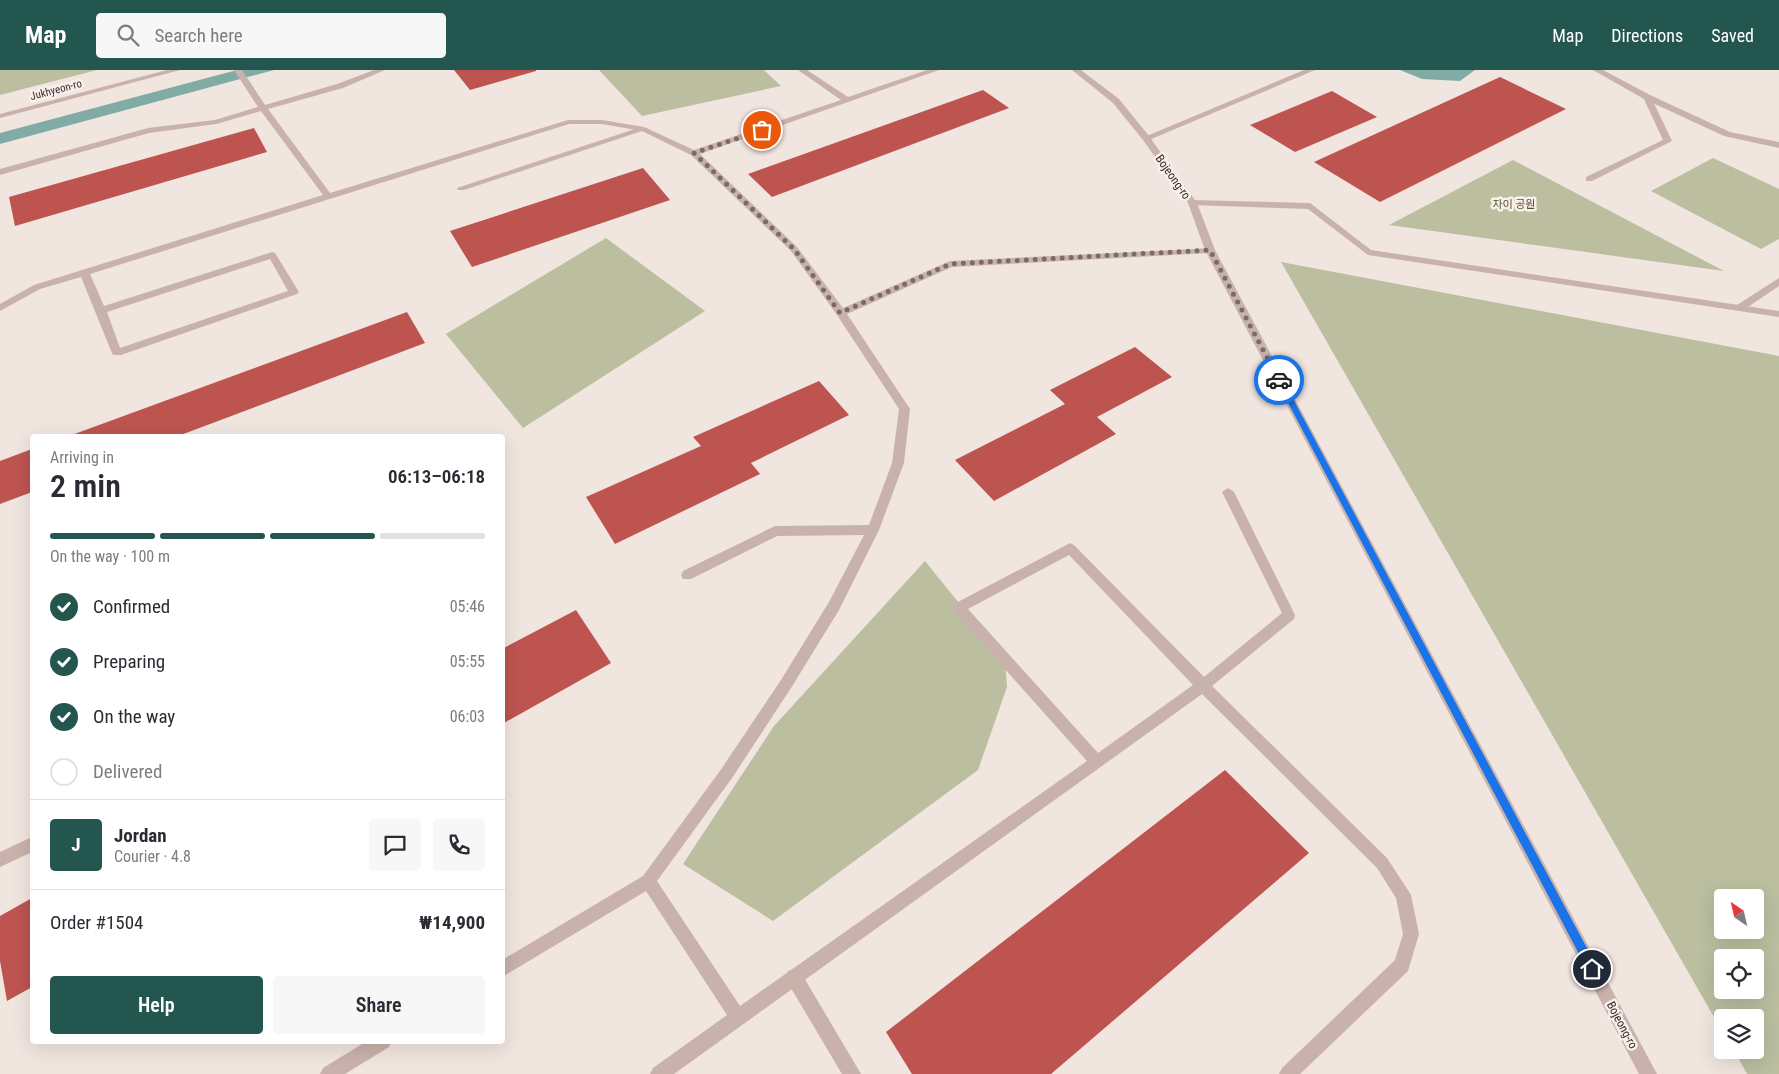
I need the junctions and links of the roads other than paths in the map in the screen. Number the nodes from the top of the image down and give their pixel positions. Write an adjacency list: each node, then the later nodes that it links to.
1 (176, 70): 13 (street, Jukhyeon-ro)
2 (238, 70): 12 (street)
3 (381, 70): 12 (street)
4 (802, 70): 11 (street)
5 (935, 70): 9 (street)
6 (1076, 70): 15 (street, Bojeong-ro)
7 (1311, 70): 15 (street)
8 (1596, 70): 10 (street)
9 (919, 72): 11 (street)
10 (1647, 97): 16 (street); 19 (street)
11 (847, 100): 17 (street)
12 (263, 108): 18 (street); 21 (street)
13 (0, 116)
14 (644, 129): 17 (street); 20 (street); 21 (street)
15 (1146, 138): 22 (street, Bojeong-ro)
16 (1779, 145)
17 (694, 153): 29 (street)
18 (0, 172)
19 (1589, 179)
20 (461, 188)
21 (328, 196): 24 (street)
22 (1192, 203): 23 (street, Bojeong-ro); 26 (street)
23 (1210, 250): 29 (street); 47 (street, Bojeong-ro)
24 (84, 272): 27 (street); 28 (street)
25 (1779, 281): 26 (street)
26 (1741, 307): 30 (street)
27 (0, 308)
28 (101, 310): 28 (street)
29 (840, 313): 32 (street)
30 (1779, 314)
31 (1228, 492): 34 (street)
32 (873, 530): 33 (street); 38 (street)
33 (687, 575)
34 (1203, 686): 35 (street); 35 (street); 46 (street)
35 (1097, 762): 40 (street)
36 (30, 845): 37 (street)
37 (0, 860)
38 (648, 882): 39 (street); 41 (street)
39 (505, 967)
40 (794, 977): 41 (street); 45 (street)
41 (738, 1017): 44 (street)
42 (378, 1044): 43 (street)
43 (329, 1074)
44 (659, 1074)
45 (852, 1074)
46 (1288, 1074)
47 (1648, 1074)

